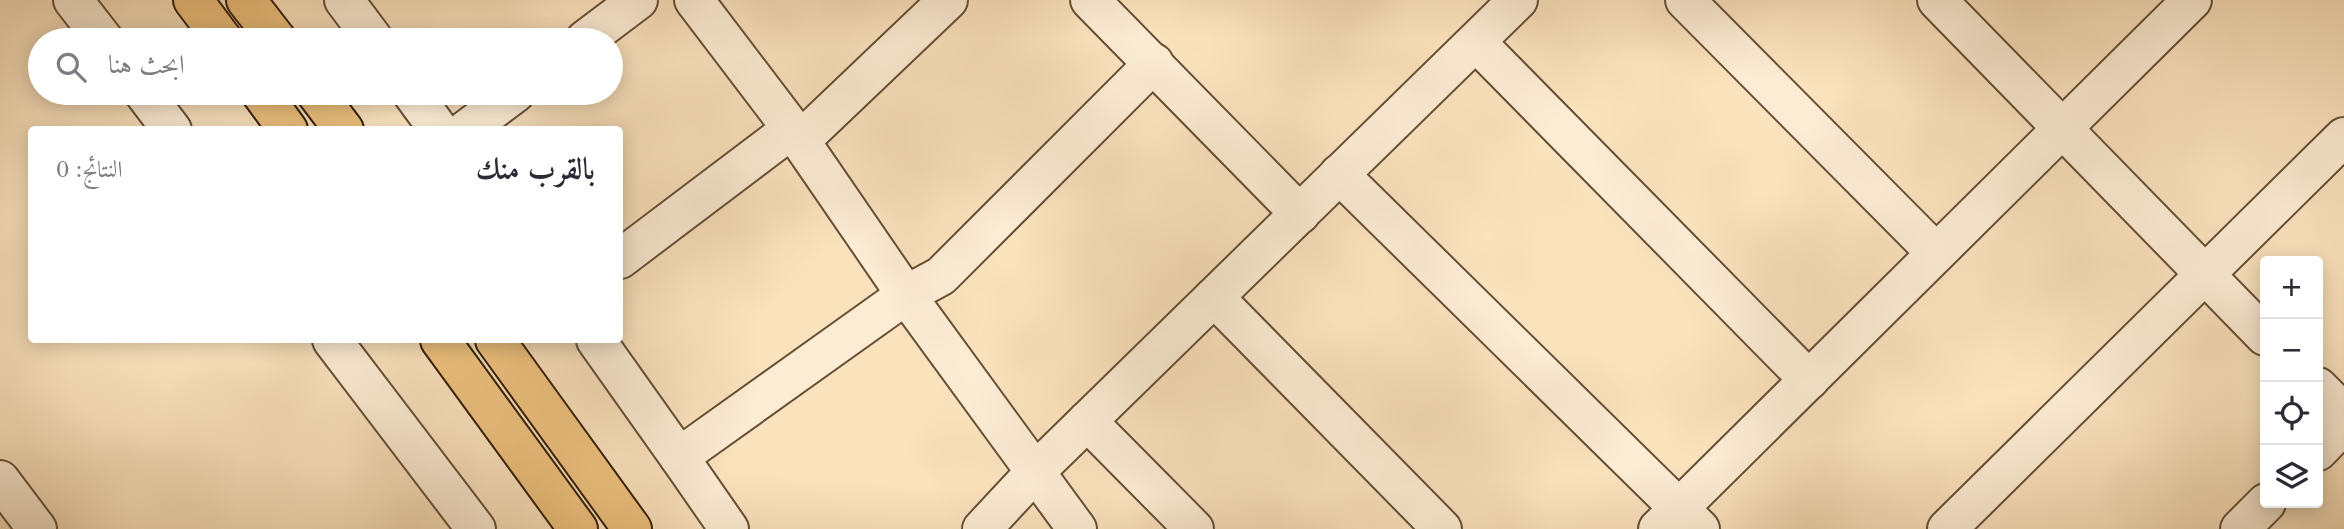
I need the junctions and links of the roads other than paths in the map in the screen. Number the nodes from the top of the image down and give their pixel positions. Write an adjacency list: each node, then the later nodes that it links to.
1 (73, 0): 13 (street)
2 (245, 0): 12 (street); 14 (highway)
3 (344, 0): 15 (street)
4 (638, 0): 16 (street)
5 (694, 0): 30 (street)
6 (948, 0): 30 (street)
7 (1090, 0): 18 (street)
8 (1518, 0): 17 (street)
9 (1685, 0): 34 (street)
10 (1937, 0): 29 (street)
11 (2192, 0): 29 (street)
12 (209, 22)
13 (95, 28)
14 (267, 28)
15 (365, 28)
16 (600, 28)
17 (1476, 42): 32 (street); 44 (street)
18 (1154, 63): 33 (street); 37 (street)
19 (153, 105): 24 (street)
20 (270, 105): 25 (highway)
21 (325, 105): 26 (highway)
22 (421, 105): 27 (street)
23 (498, 105): 28 (street)
24 (169, 126)
25 (285, 126)
26 (341, 126)
27 (436, 126)
28 (471, 126)
29 (2062, 130): 34 (street); 36 (street)
30 (796, 135): 35 (street); 37 (street)
31 (2344, 137): 36 (street)
32 (1339, 174): 33 (street); 54 (street)
33 (1300, 214): 38 (street)
34 (1936, 253): 44 (street)
35 (623, 257)
36 (2205, 276): 39 (street); 64 (street)
37 (906, 295): 50 (street); 51 (street)
38 (1214, 297): 47 (street); 63 (street)
39 (2260, 331)
40 (334, 343): 56 (street)
41 (442, 343): 57 (highway)
42 (497, 343): 58 (highway)
43 (598, 343): 50 (street)
44 (1809, 380): 54 (street)
45 (2323, 392): 46 (street)
46 (2344, 413)
47 (1087, 421): 51 (street); 62 (street)
48 (2344, 424): 49 (street)
49 (2323, 446)
50 (679, 457): 59 (street)
51 (1035, 471): 60 (street); 61 (street)
52 (0, 480): 55 (street)
53 (2261, 508): 65 (street)
54 (1679, 522)
55 (37, 529)
56 (476, 529)
57 (578, 529)
58 (632, 529)
59 (729, 529)
60 (982, 529)
61 (1077, 529)
62 (1194, 529)
63 (1442, 529)
64 (1947, 529)
65 (2240, 529)

